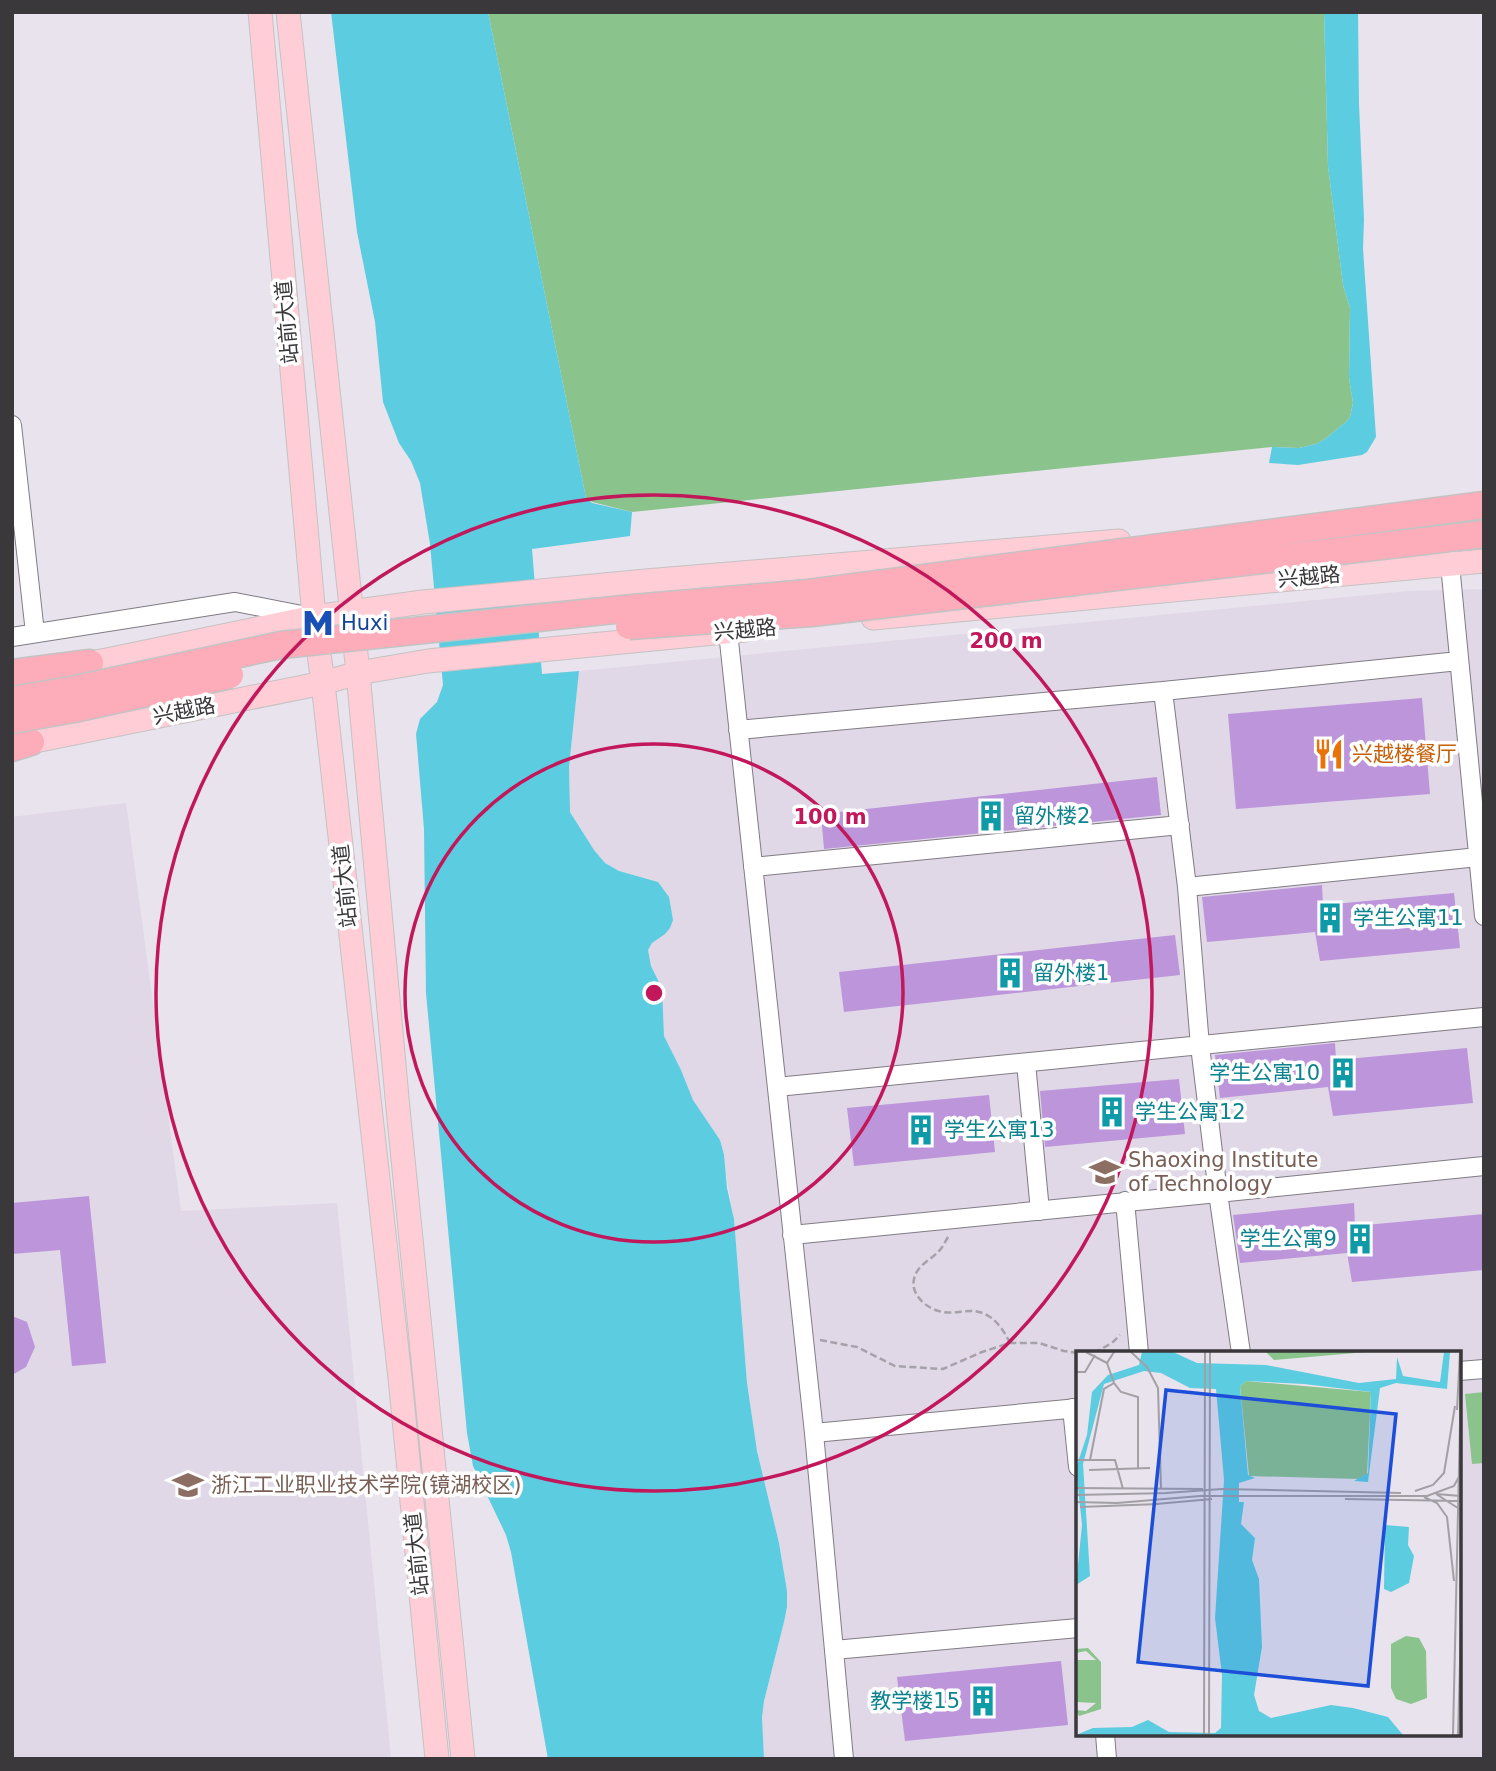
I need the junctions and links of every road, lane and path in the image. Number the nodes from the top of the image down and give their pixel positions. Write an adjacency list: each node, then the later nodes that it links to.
1 (260, 12): 11 (main road, 站前大道)
2 (288, 12): 10 (main road, 站前大道)
3 (12, 425): 13 (street)
4 (1484, 505): 22 (highway, bridge)
5 (1484, 511): 6 (main road)
6 (1446, 513): 9 (street); 10 (main road)
7 (1484, 534): 23 (highway, bridge)
8 (1484, 561): 9 (main road, 兴越路)
9 (1450, 564): 12 (main road, 兴越路); 15 (street)
10 (352, 612): 11 (main road); 18 (main road, 站前大道)
11 (314, 617): 13 (street); 16 (main road); 20 (main road, 站前大道)
12 (728, 632): 18 (main road, 兴越路); 24 (street)
13 (35, 633): 14 (street)
14 (12, 637)
15 (1459, 661): 21 (street); 27 (street)
16 (90, 663): 17 (highway); 19 (main road)
17 (12, 673)
18 (359, 673): 20 (main road, 兴越路); 57 (main road, 站前大道)
19 (12, 681)
20 (323, 683): 25 (main road, 兴越路); 56 (main road, 站前大道)
21 (1163, 691): 24 (street); 26 (street)
22 (12, 700)
23 (12, 720)
24 (738, 730): 28 (street)
25 (18, 745)
26 (1180, 825): 28 (street); 29 (street)
27 (1478, 857): 29 (street); 30 (street)
28 (753, 867): 34 (street)
29 (1187, 887): 32 (street)
30 (1484, 916)
31 (1484, 1017): 32 (street)
32 (1200, 1046): 33 (street); 36 (street)
33 (1026, 1063): 34 (street); 38 (street)
34 (777, 1087): 40 (street)
35 (1484, 1166): 36 (street)
36 (1218, 1193): 37 (street); 46 (street)
37 (1125, 1201): 38 (street); 41 (street)
38 (1040, 1211): 39 (street)
39 (944, 1220): 40 (street); 43 (path)
40 (793, 1235): 42 (street)
41 (1136, 1322): 44 (path); 45 (street)
42 (803, 1337): 43 (path); 52 (street)
43 (1010, 1343): 47 (path)
44 (1098, 1351)
45 (1139, 1351)
46 (1241, 1351)
47 (1076, 1353)
48 (1484, 1369): 49 (street)
49 (1461, 1371)
50 (1075, 1408): 51 (street); 52 (street)
51 (1076, 1428)
52 (814, 1433): 54 (street)
53 (1076, 1628): 54 (street)
54 (834, 1650): 58 (street)
55 (1105, 1736): 59 (street)
56 (436, 1759)
57 (463, 1759)
58 (844, 1759)
59 (1107, 1759)

